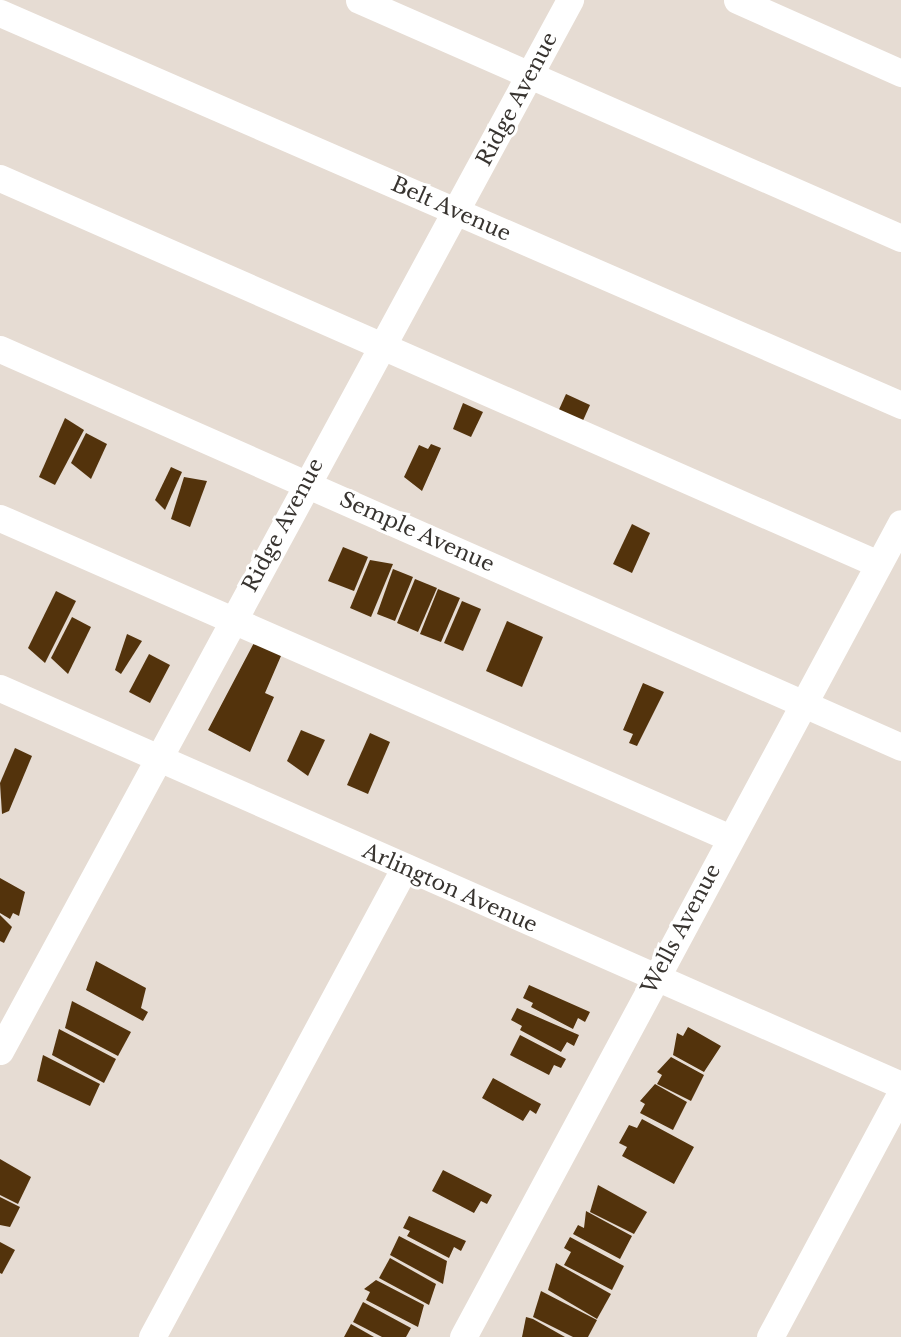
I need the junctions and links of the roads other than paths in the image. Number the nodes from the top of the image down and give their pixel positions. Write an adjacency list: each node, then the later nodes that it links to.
1 (359, 0): 6 (street)
2 (570, 0): 6 (street, Ridge Avenue)
3 (737, 0): 5 (street)
4 (0, 13): 8 (street, Belt Avenue)
5 (901, 73)
6 (529, 77): 8 (street, Ridge Avenue); 9 (street)
7 (0, 178): 10 (street)
8 (457, 212): 10 (street, Ridge Avenue); 12 (street, Belt Avenue)
9 (901, 238)
10 (382, 345): 13 (street, Ridge Avenue); 16 (street)
11 (0, 349): 13 (street, Semple Avenue)
12 (901, 405)
13 (305, 482): 17 (street, Ridge Avenue); 19 (street, Semple Avenue)
14 (0, 518): 17 (street)
15 (901, 522): 16 (street, Wells Avenue)
16 (878, 564): 19 (street, Wells Avenue)
17 (232, 619): 21 (street, Ridge Avenue); 22 (street)
18 (0, 688): 21 (street, Arlington Avenue)
19 (801, 703): 20 (street, Semple Avenue); 22 (street, Wells Avenue)
20 (901, 747)
21 (159, 757): 23 (street, Arlington Avenue); 25 (street, Ridge Avenue)
22 (730, 838): 24 (street, Wells Avenue)
23 (405, 867): 24 (street, Arlington Avenue); 28 (street)
24 (655, 979): 26 (street, Arlington Avenue); 29 (street, Wells Avenue)
25 (0, 1051)
26 (901, 1085)
27 (901, 1093): 30 (street)
28 (152, 1337)
29 (463, 1337)
30 (770, 1337)

